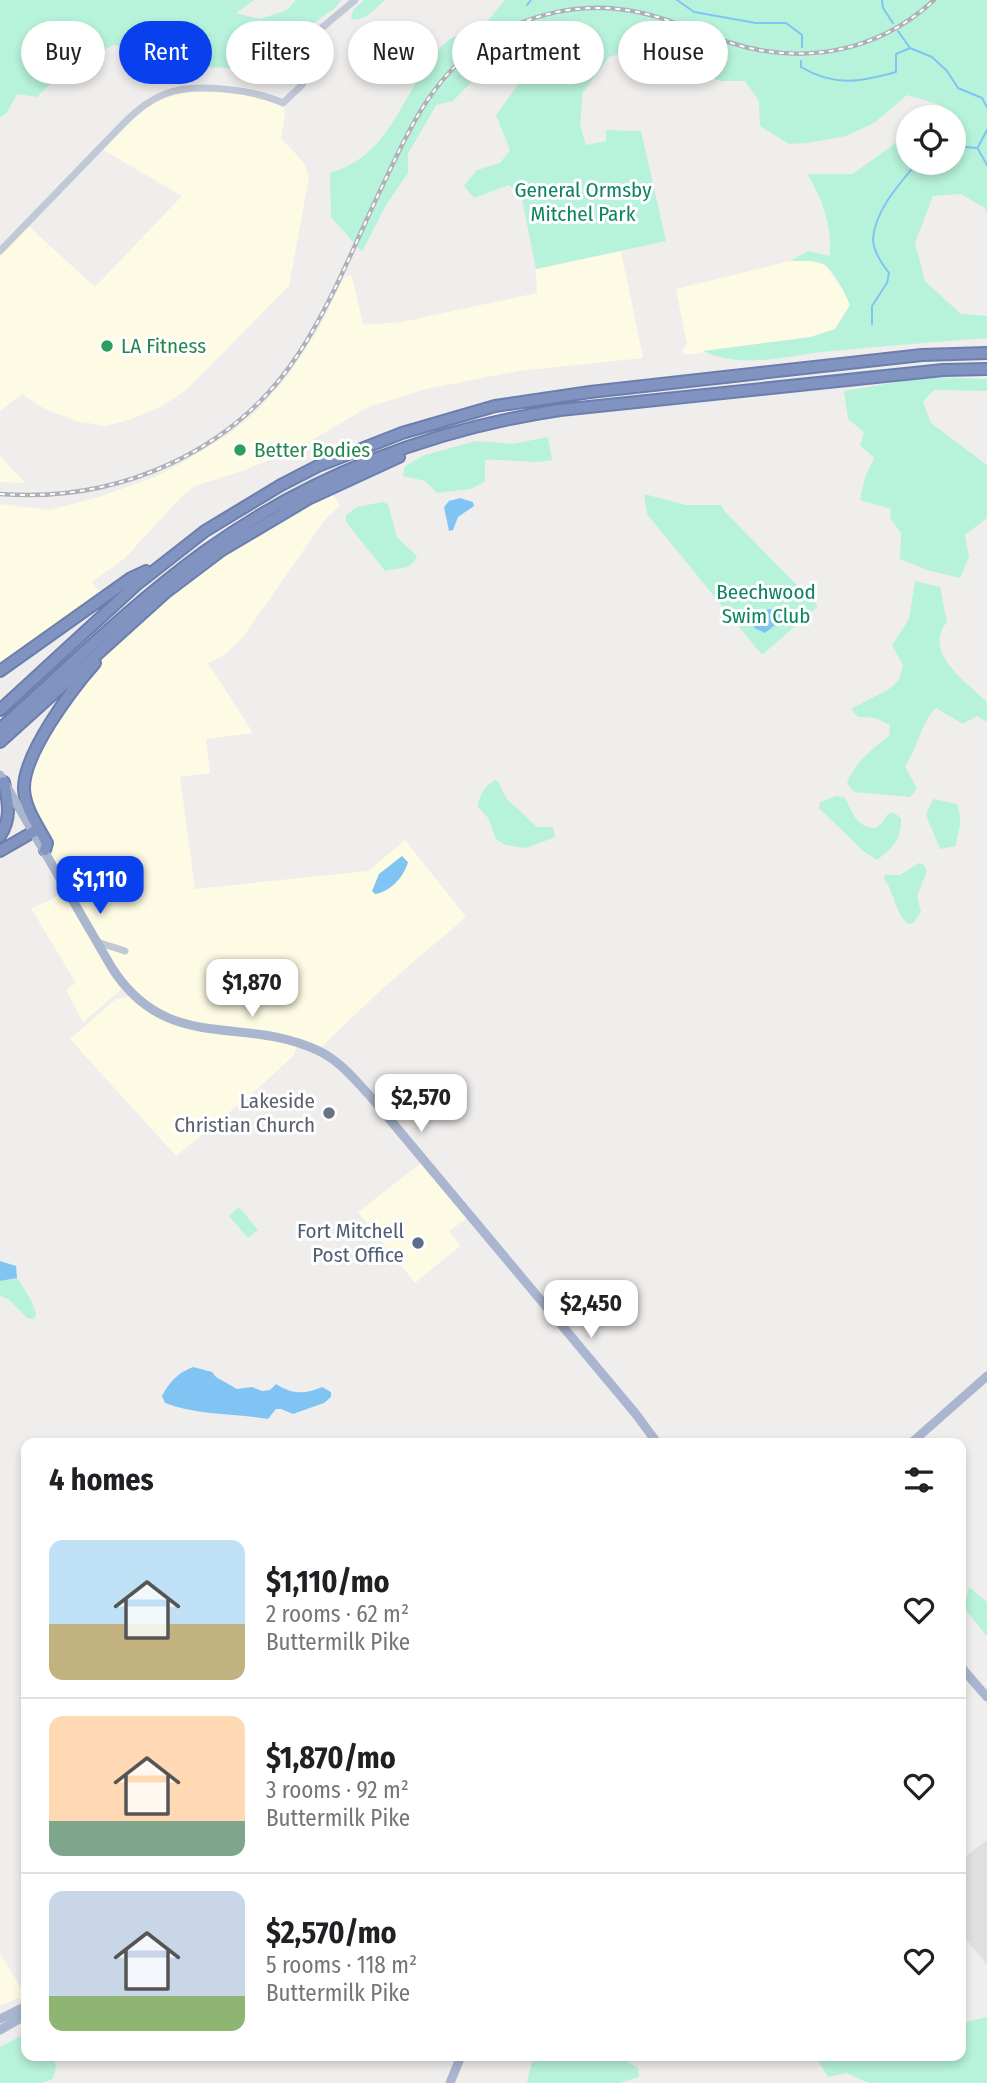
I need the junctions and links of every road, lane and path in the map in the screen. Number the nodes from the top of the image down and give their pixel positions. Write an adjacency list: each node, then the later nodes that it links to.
1 (355, 0): 2 (street)
2 (0, 251)
3 (987, 353): 7 (highway)
4 (987, 369): 5 (highway)
5 (373, 463): 6 (highway); 10 (highway)
6 (237, 541): 11 (highway); 16 (highway)
7 (161, 564): 8 (highway); 9 (highway)
8 (0, 671)
9 (0, 710)
10 (0, 729)
11 (0, 742)
12 (2, 779): 13 (main road); 14 (highway)
13 (33, 832): 15 (highway); 16 (main road)
14 (0, 836)
15 (0, 850)
16 (45, 850): 17 (main road)
17 (97, 942): 18 (street); 20 (main road)
18 (125, 951)
19 (987, 1376): 21 (main road)
20 (654, 1438)
21 (917, 1438)
22 (966, 1673): 23 (main road)
23 (987, 1697)
24 (21, 2008): 26 (main road)
25 (21, 2018): 27 (main road)
26 (0, 2019)
27 (0, 2030)
28 (459, 2061): 29 (main road)
29 (450, 2083)

